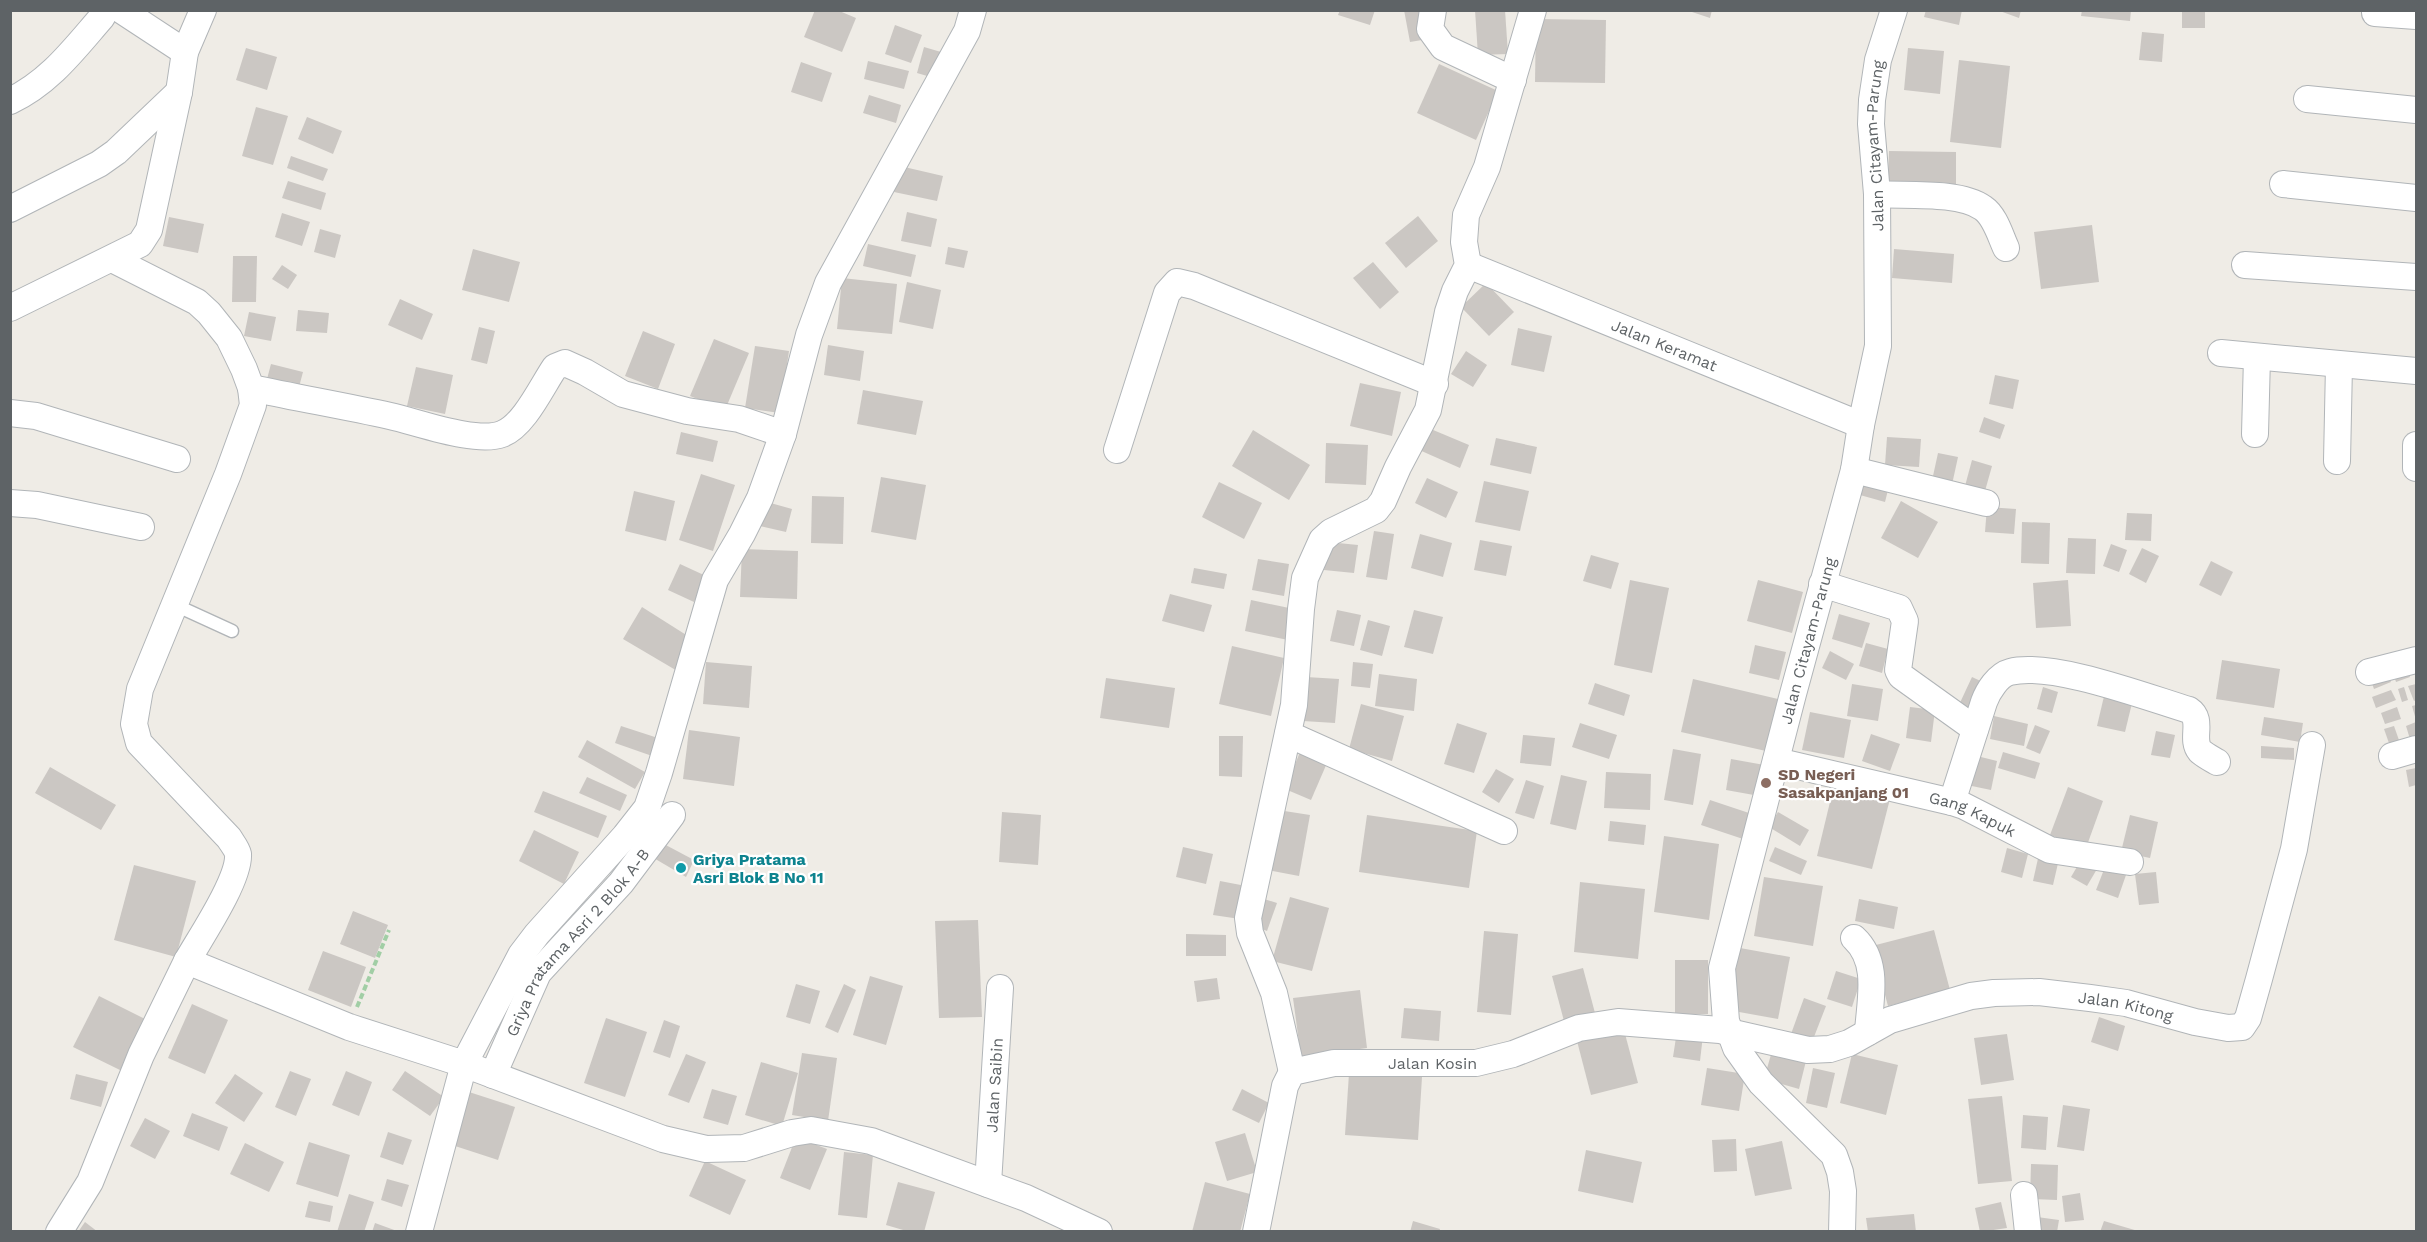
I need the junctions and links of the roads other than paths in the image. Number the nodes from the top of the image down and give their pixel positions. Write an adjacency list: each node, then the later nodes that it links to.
1 (103, 10): 14 (street)
2 (121, 10): 10 (street)
3 (202, 10): 10 (street)
4 (974, 10): 34 (street)
5 (1433, 10): 11 (street)
6 (1533, 10): 11 (street)
7 (1894, 10): 17 (street, Jalan Citayam-Parung)
8 (2375, 13): 9 (street)
9 (2416, 16)
10 (185, 52): 12 (street)
11 (1513, 80): 22 (street)
12 (179, 92): 19 (street); 21 (street)
13 (2307, 99): 15 (street)
14 (10, 101)
15 (2416, 110)
16 (2283, 184): 18 (street)
17 (1877, 194): 20 (street); 33 (street, Jalan Citayam-Parung)
18 (2416, 198)
19 (10, 209)
20 (2006, 248)
21 (112, 259): 25 (street); 31 (street)
22 (1468, 265): 30 (street); 33 (street, Jalan Keramat)
23 (2246, 265): 24 (street)
24 (2416, 277)
25 (10, 308)
26 (2221, 353): 27 (street)
27 (2258, 357): 28 (street); 35 (street)
28 (2339, 365): 29 (street); 39 (street)
29 (2416, 371)
30 (1435, 384): 37 (street); 51 (street)
31 (251, 388): 34 (street); 46 (street)
32 (10, 414): 38 (street)
33 (1861, 425): 41 (street, Jalan Citayam-Parung)
34 (783, 434): 66 (street)
35 (2255, 434)
36 (2416, 445): 40 (street)
37 (1118, 450)
38 (177, 459)
39 (2337, 461)
40 (2416, 468)
41 (1854, 470): 43 (street); 45 (street, Jalan Citayam-Parung)
42 (10, 503): 44 (street)
43 (1986, 503)
44 (141, 527)
45 (1822, 584): 50 (street); 55 (street, Jalan Citayam-Parung)
46 (173, 604): 47 (lane); 62 (street)
47 (232, 631)
48 (2416, 660): 49 (street)
49 (2369, 672)
50 (1975, 729): 56 (street); 57 (street)
51 (1288, 734): 59 (street); 67 (street)
52 (2312, 745): 65 (street, Jalan Kitong)
53 (2416, 750): 54 (street)
54 (2392, 756)
55 (1776, 761): 57 (street, Gang Kapuk); 64 (street, Jalan Citayam-Parung)
56 (2217, 762)
57 (1952, 802): 60 (street, Gang Kapuk)
58 (672, 815): 68 (street, Griya Pratama Asri 2 Blok A-B)
59 (1504, 831)
60 (2130, 862)
61 (1854, 938): 65 (street)
62 (187, 961): 66 (street); 71 (street)
63 (1000, 988): 69 (street, Jalan Saibin)
64 (1729, 1032): 65 (street, Jalan Kitong); 67 (street, Jalan Kosin); 75 (street, Jalan Citayam-Parung)
65 (1868, 1032)
66 (464, 1064): 68 (street); 72 (street)
67 (1292, 1072): 74 (street)
68 (493, 1075): 69 (street)
69 (988, 1184): 73 (street)
70 (2024, 1195): 76 (street)
71 (58, 1232)
72 (419, 1232)
73 (1099, 1232)
74 (1256, 1232)
75 (1842, 1232)
76 (2028, 1232)

